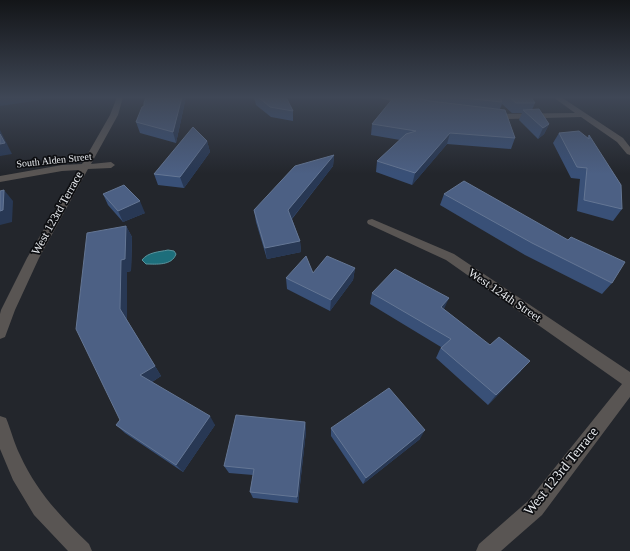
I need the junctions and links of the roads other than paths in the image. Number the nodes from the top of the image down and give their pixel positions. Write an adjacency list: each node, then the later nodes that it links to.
1 (109, 123): 5 (street, West 123rd Terrace)
2 (594, 123): 3 (street)
3 (630, 152)
4 (111, 165): 5 (street, South Alden Street)
5 (83, 167): 6 (street, South Alden Street); 8 (street, West 123rd Terrace)
6 (0, 179)
7 (372, 222): 9 (street, West 124th Street)
8 (0, 332)
9 (630, 380)
10 (630, 384): 13 (street, West 123rd Terrace)
11 (0, 424): 12 (street)
12 (82, 551)
13 (486, 551)

